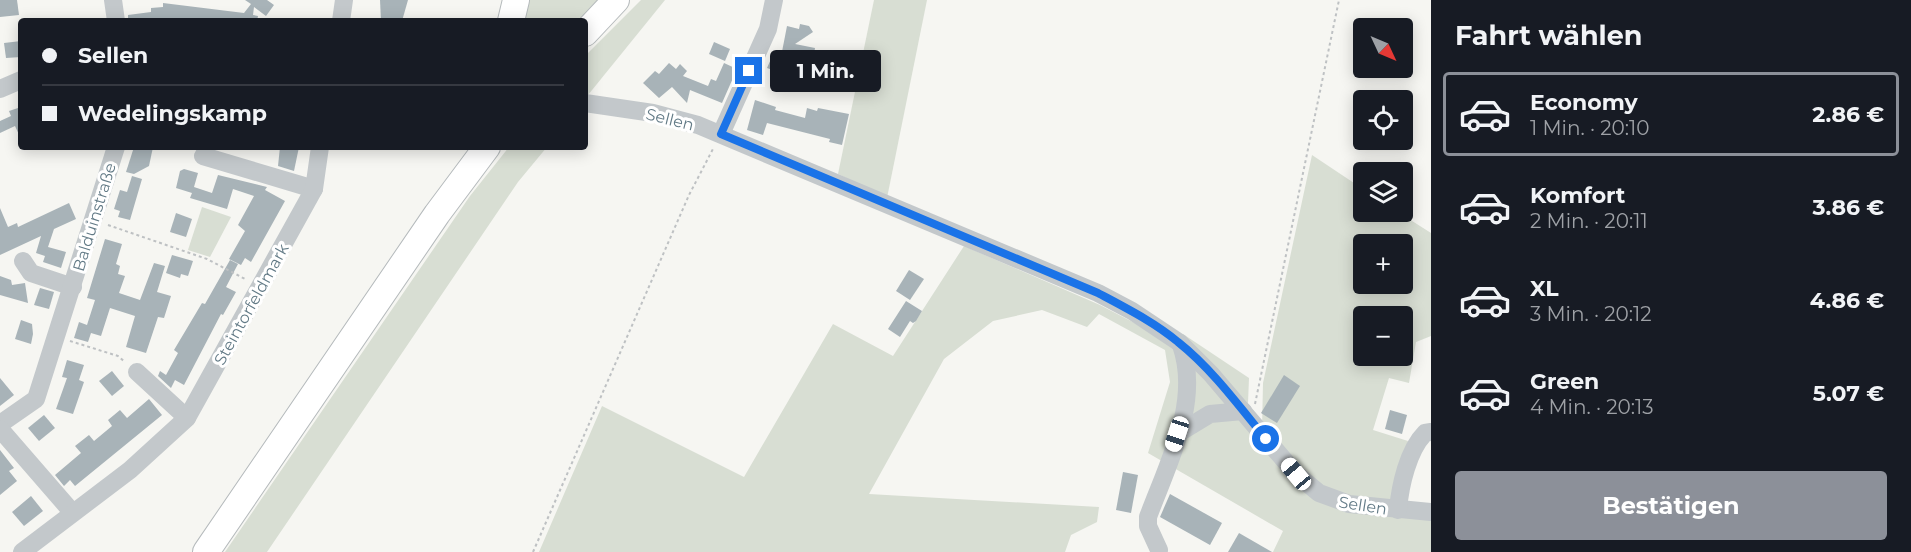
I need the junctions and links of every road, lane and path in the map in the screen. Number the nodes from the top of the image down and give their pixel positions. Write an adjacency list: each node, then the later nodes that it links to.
1 (113, 0): 7 (street)
2 (344, 0): 8 (street)
3 (516, 0): 9 (highway)
4 (616, 0): 10 (highway)
5 (774, 0): 14 (street)
6 (1340, 0): 29 (path)
7 (116, 18)
8 (341, 18)
9 (513, 18)
10 (588, 30)
11 (18, 81): 12 (street)
12 (0, 89)
13 (588, 103): 14 (street, Sellen)
14 (721, 134): 27 (street, Sellen); 41 (path)
15 (115, 150): 22 (street, Balduinstraße)
16 (320, 150): 20 (street, Steintorfeldmark)
17 (467, 150): 21 (highway)
18 (485, 150): 21 (highway)
19 (203, 156): 20 (street)
20 (314, 189): 25 (street, Steintorfeldmark)
21 (437, 214): 40 (highway)
22 (93, 220): 24 (street, Balduinstraße); 25 (path)
23 (23, 261): 24 (street, Balduinstraße)
24 (73, 287): 26 (street, Balduinstraße)
25 (260, 287): 30 (street, Steintorfeldmark)
26 (58, 337): 28 (path); 31 (street, Balduinstraße)
27 (1180, 343): 29 (street, Sellen); 34 (street)
28 (137, 372): 30 (street)
29 (1247, 416): 34 (street); 35 (street, Sellen)
30 (187, 418): 36 (street, Steintorfeldmark)
31 (0, 424)
32 (0, 429): 36 (street)
33 (1431, 432): 35 (street)
34 (1177, 434): 38 (street)
35 (1398, 510): 37 (street, Sellen)
36 (72, 512): 39 (street, Steintorfeldmark)
37 (1431, 512)
38 (1159, 550)
39 (22, 552)
40 (207, 552)
41 (533, 552)

